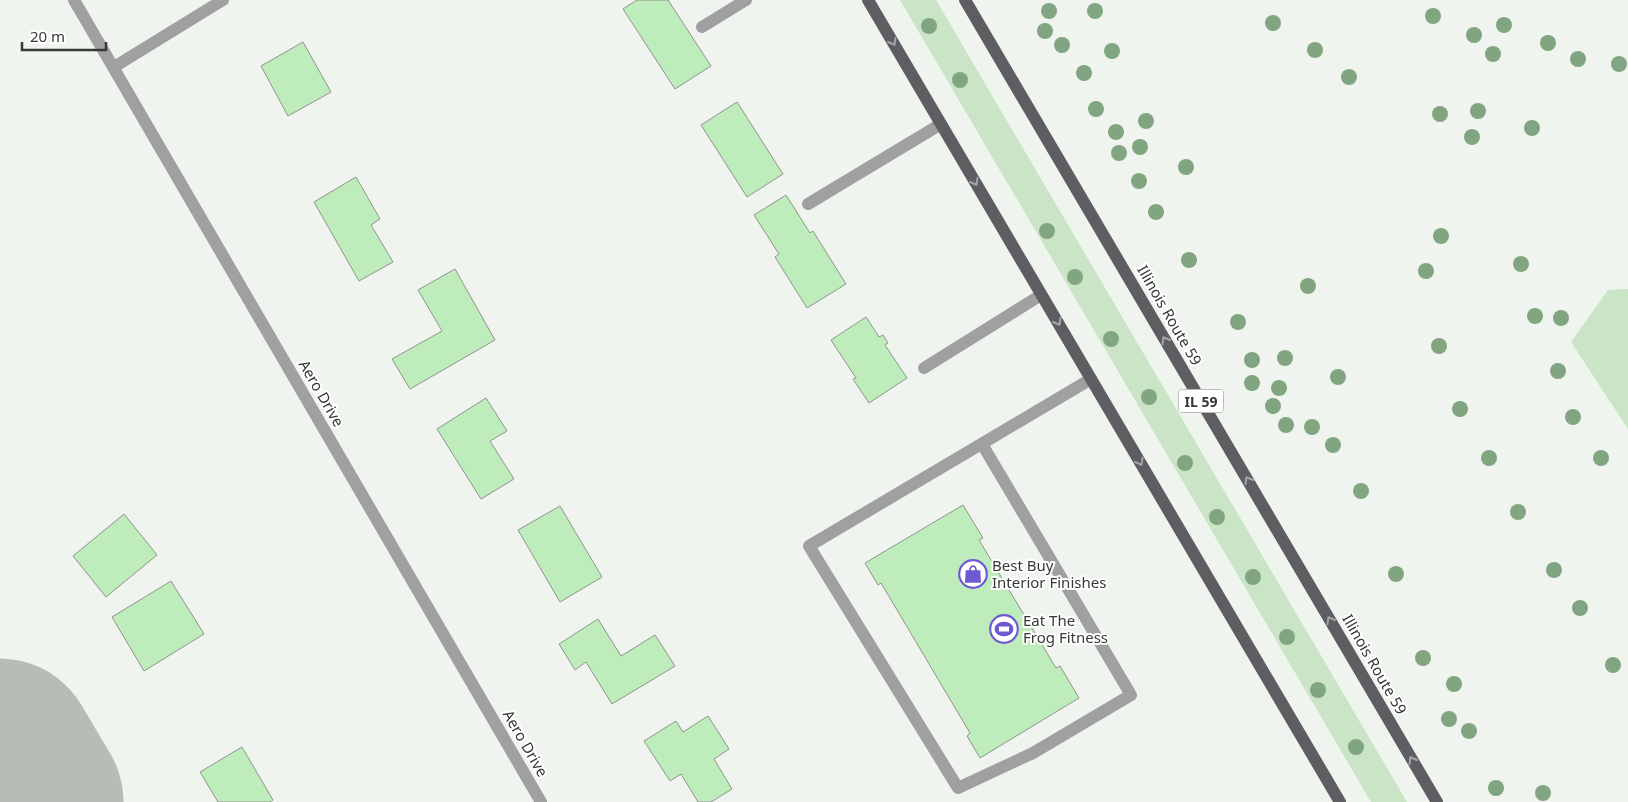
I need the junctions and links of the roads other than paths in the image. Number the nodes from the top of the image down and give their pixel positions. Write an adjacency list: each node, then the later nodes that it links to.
1 (74, 0): 7 (street, Aero Drive)
2 (223, 0): 7 (street)
3 (746, 0): 6 (street)
4 (868, 0): 8 (main road, one-way to 8)
5 (965, 0): 16 (main road, Illinois Route 59 / IL 59, one-way to 5)
6 (702, 27)
7 (114, 67): 14 (street, Aero Drive)
8 (941, 124): 9 (street); 10 (main road, one-way to 10)
9 (808, 204)
10 (1042, 295): 11 (street); 12 (main road, one-way to 12)
11 (924, 368)
12 (1091, 379): 13 (street); 15 (main road, one-way to 15)
13 (982, 444): 13 (street)
14 (541, 802)
15 (1340, 802)
16 (1437, 802)

